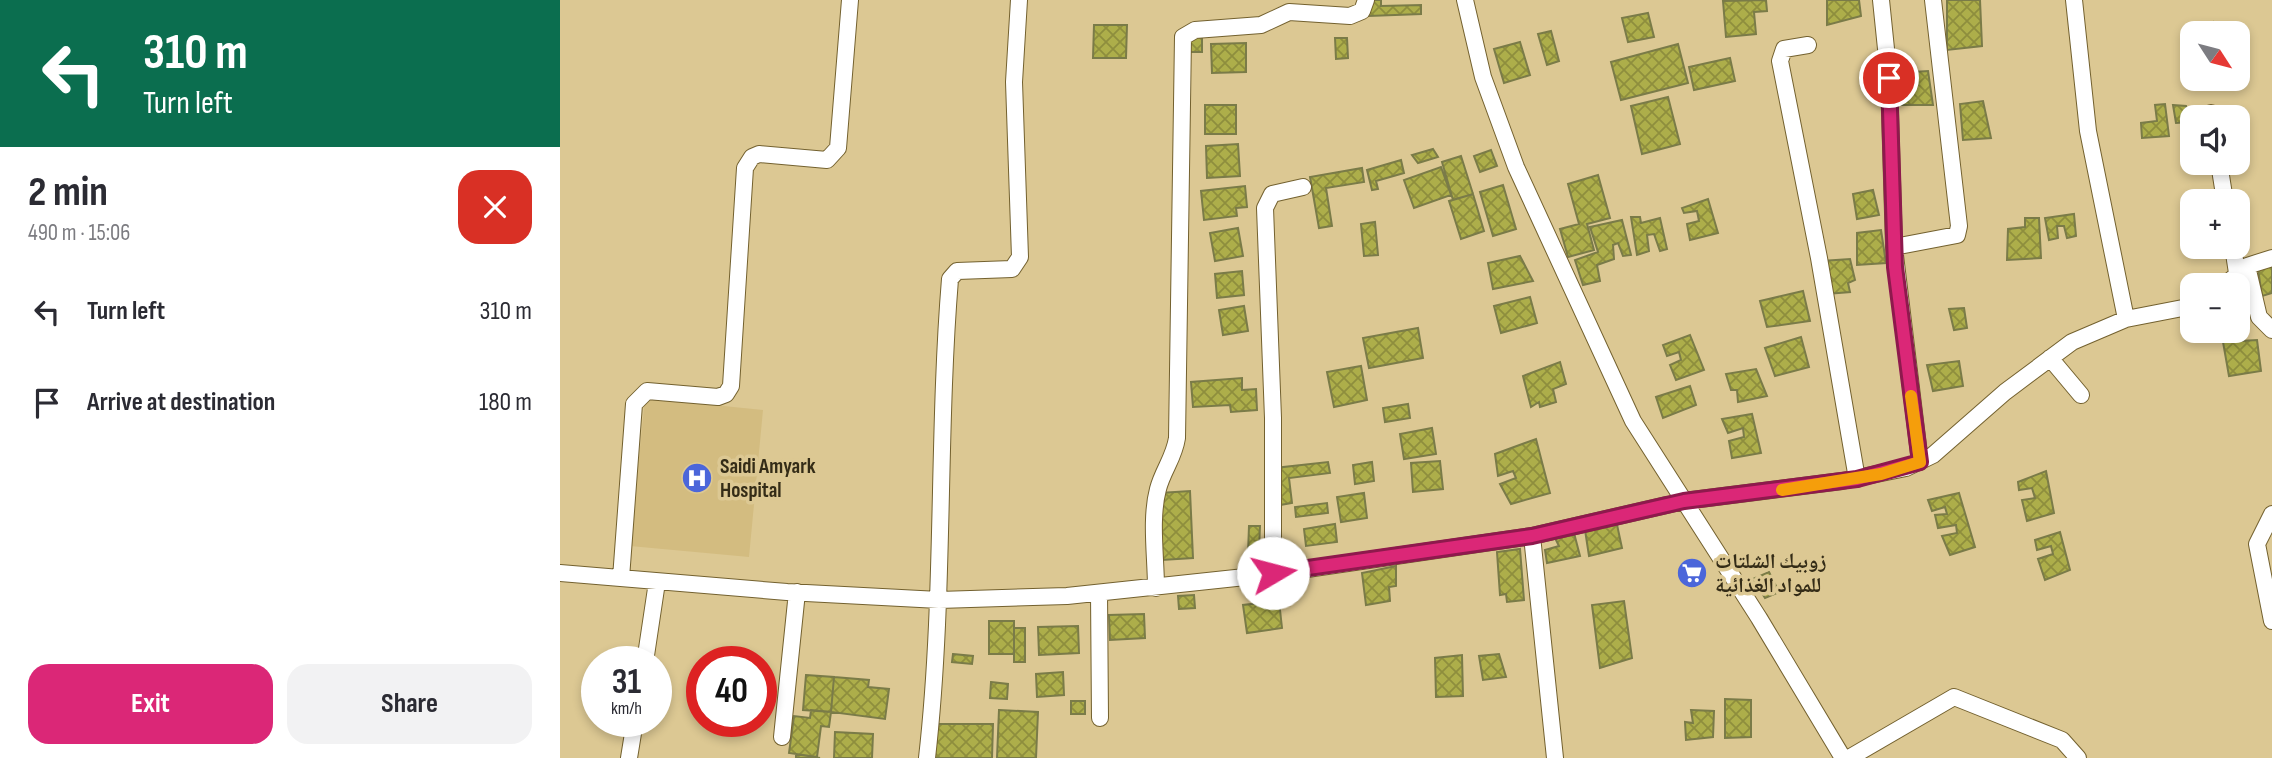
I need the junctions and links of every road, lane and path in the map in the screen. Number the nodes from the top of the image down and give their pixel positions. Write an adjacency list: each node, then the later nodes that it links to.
1 (850, 0): 27 (street)
2 (1019, 0): 32 (street)
3 (1366, 0): 29 (street)
4 (1465, 0): 22 (street)
5 (1881, 0): 10 (street)
6 (1933, 0): 10 (street)
7 (2074, 0): 16 (street)
8 (1808, 45): 21 (street)
9 (1303, 187): 26 (street)
10 (1894, 247): 20 (street)
11 (2272, 258): 13 (street)
12 (2238, 259): 13 (street)
13 (2242, 270): 14 (street); 17 (street)
14 (2239, 273)
15 (2180, 309): 16 (street)
16 (2126, 319): 18 (street)
17 (2272, 330)
18 (2050, 358): 19 (street); 20 (street)
19 (2081, 395)
20 (1920, 462): 21 (street)
21 (1857, 479): 22 (street)
22 (1684, 501): 24 (street); 41 (street)
23 (2272, 514): 33 (street)
24 (1532, 536): 26 (street); 40 (street)
25 (560, 573): 27 (street)
26 (1273, 573): 29 (street)
27 (621, 578): 28 (street)
28 (657, 582): 30 (street); 34 (street)
29 (1156, 588): 31 (street)
30 (797, 593): 32 (street); 37 (street)
31 (1099, 593): 32 (street); 35 (street)
32 (939, 600): 39 (street)
33 (2272, 621)
34 (647, 646)
35 (1100, 718)
36 (632, 737): 38 (street)
37 (782, 737)
38 (629, 758)
39 (927, 758)
40 (1555, 758)
41 (1843, 758)
42 (1849, 758): 43 (street)
43 (2078, 758)

